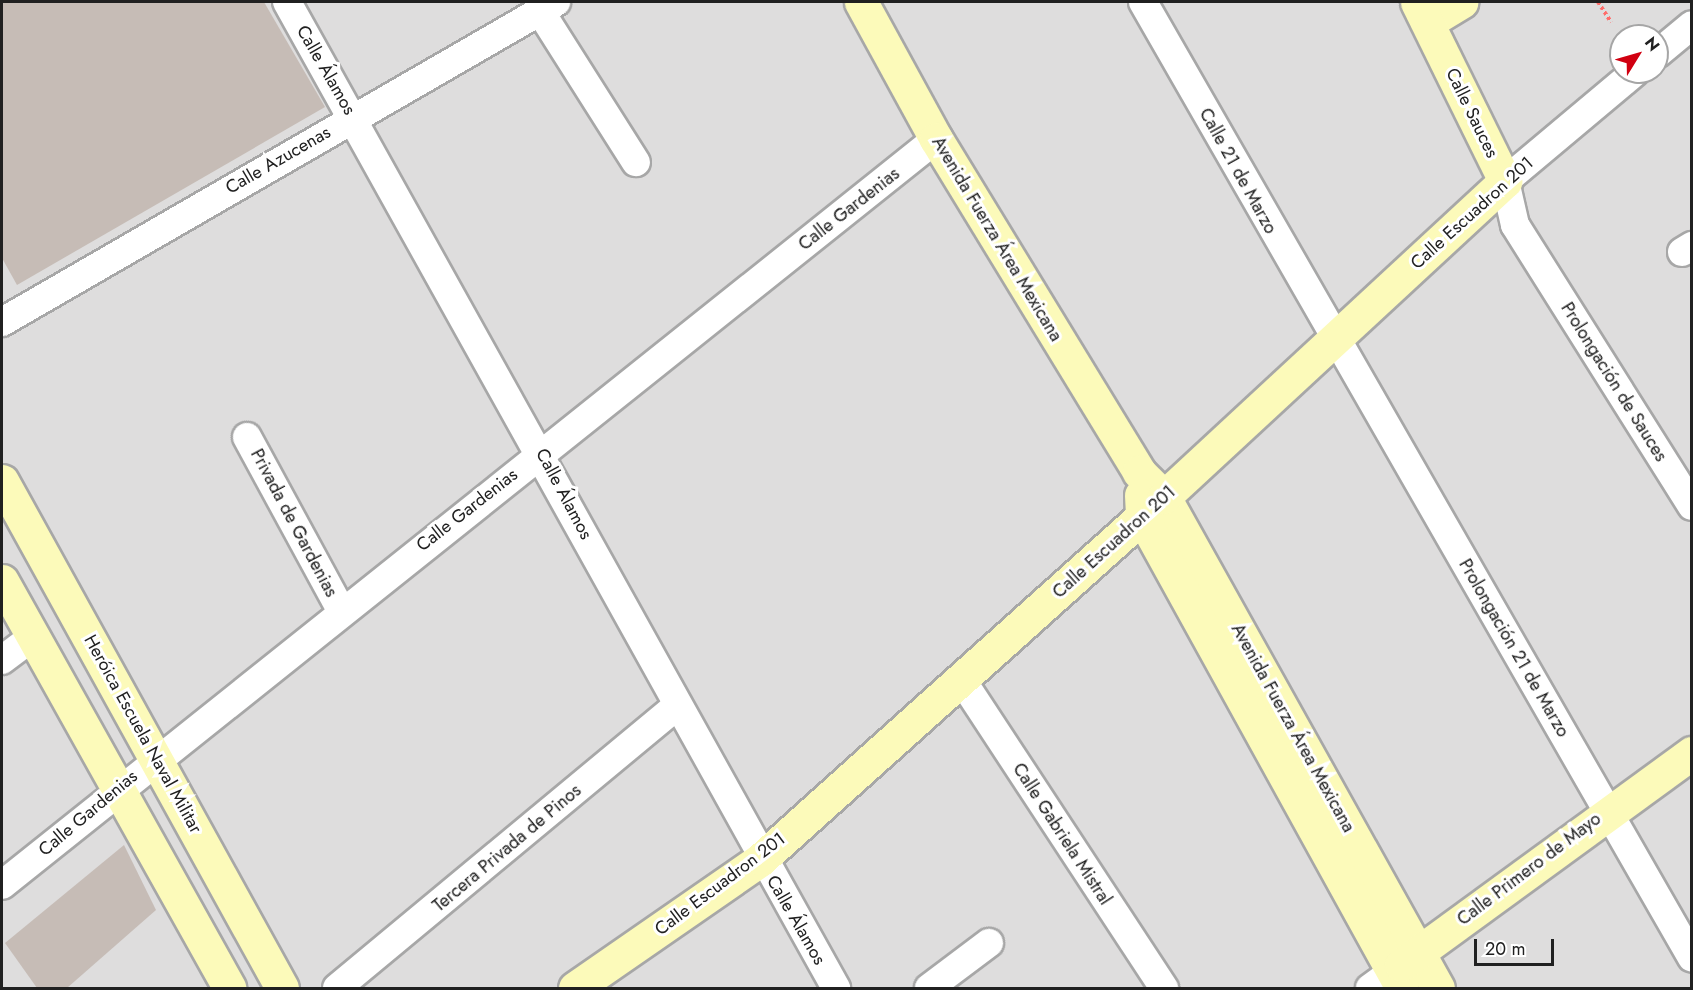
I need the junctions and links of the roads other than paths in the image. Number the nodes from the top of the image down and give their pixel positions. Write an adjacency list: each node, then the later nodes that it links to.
1 (287, 2): 10 (street, Calle Álamos)
2 (861, 2): 11 (street, Avenida Fuerza Área Mexicana)
3 (1143, 2): 16 (street, Calle 21 de Marzo)
4 (1461, 2): 6 (street)
5 (548, 6): 10 (street, Calle Azucenas); 12 (street)
6 (1423, 12): 13 (street, Calle Sauces)
7 (1692, 25): 8 (street)
8 (1669, 44)
9 (1621, 84): 13 (street, Calle Escuadron 201)
10 (353, 116): 15 (street, Calle Azucenas); 18 (street, Calle Álamos)
11 (936, 139): 18 (street, Calle Gardenias); 21 (street, Avenida Fuerza Área Mexicana)
12 (636, 162)
13 (1505, 181): 14 (street, Calle Sauces); 16 (street, Calle Escuadron 201)
14 (1536, 259): 20 (street, Prolongación de Sauces)
15 (2, 322)
16 (1334, 340): 21 (street, Calle Escuadron 201); 31 (street, Prolongación 21 de Marzo)
17 (247, 436): 23 (street, Privada de Gardenias)
18 (542, 452): 23 (street, Calle Gardenias); 27 (street, Calle Álamos)
19 (2, 481): 29 (street, Heróica Escuela Naval Militar)
20 (1692, 506)
21 (1153, 507): 26 (street, Calle Escuadron 201); 36 (street, Avenida Fuerza Área Mexicana)
22 (2, 581): 24 (street)
23 (341, 610): 29 (street, Calle Gardenias)
24 (32, 637): 25 (street); 30 (street)
25 (2, 660)
26 (960, 679): 32 (street, Calle Escuadron 201); 43 (street, Calle Gabriela Mistral)
27 (676, 707): 32 (street, Calle Álamos); 39 (street, Tercera Privada de Pinos)
28 (1692, 753): 31 (street, Calle Primero de Mayo)
29 (157, 756): 30 (street, Calle Gardenias); 38 (street, Heróica Escuela Naval Militar)
30 (120, 786): 33 (street, Calle Gardenias); 37 (street)
31 (1608, 810): 35 (street, Prolongación 21 de Marzo); 36 (street, Calle Primero de Mayo)
32 (761, 859): 40 (street, Calle Escuadron 201); 41 (street, Calle Álamos)
33 (2, 885)
34 (989, 943): 42 (street)
35 (1692, 958)
36 (1396, 975): 44 (street, Avenida Fuerza Área Mexicana)
37 (229, 988)
38 (282, 988)
39 (337, 988)
40 (574, 988)
41 (836, 988)
42 (929, 988)
43 (1164, 988)
44 (1438, 988)

